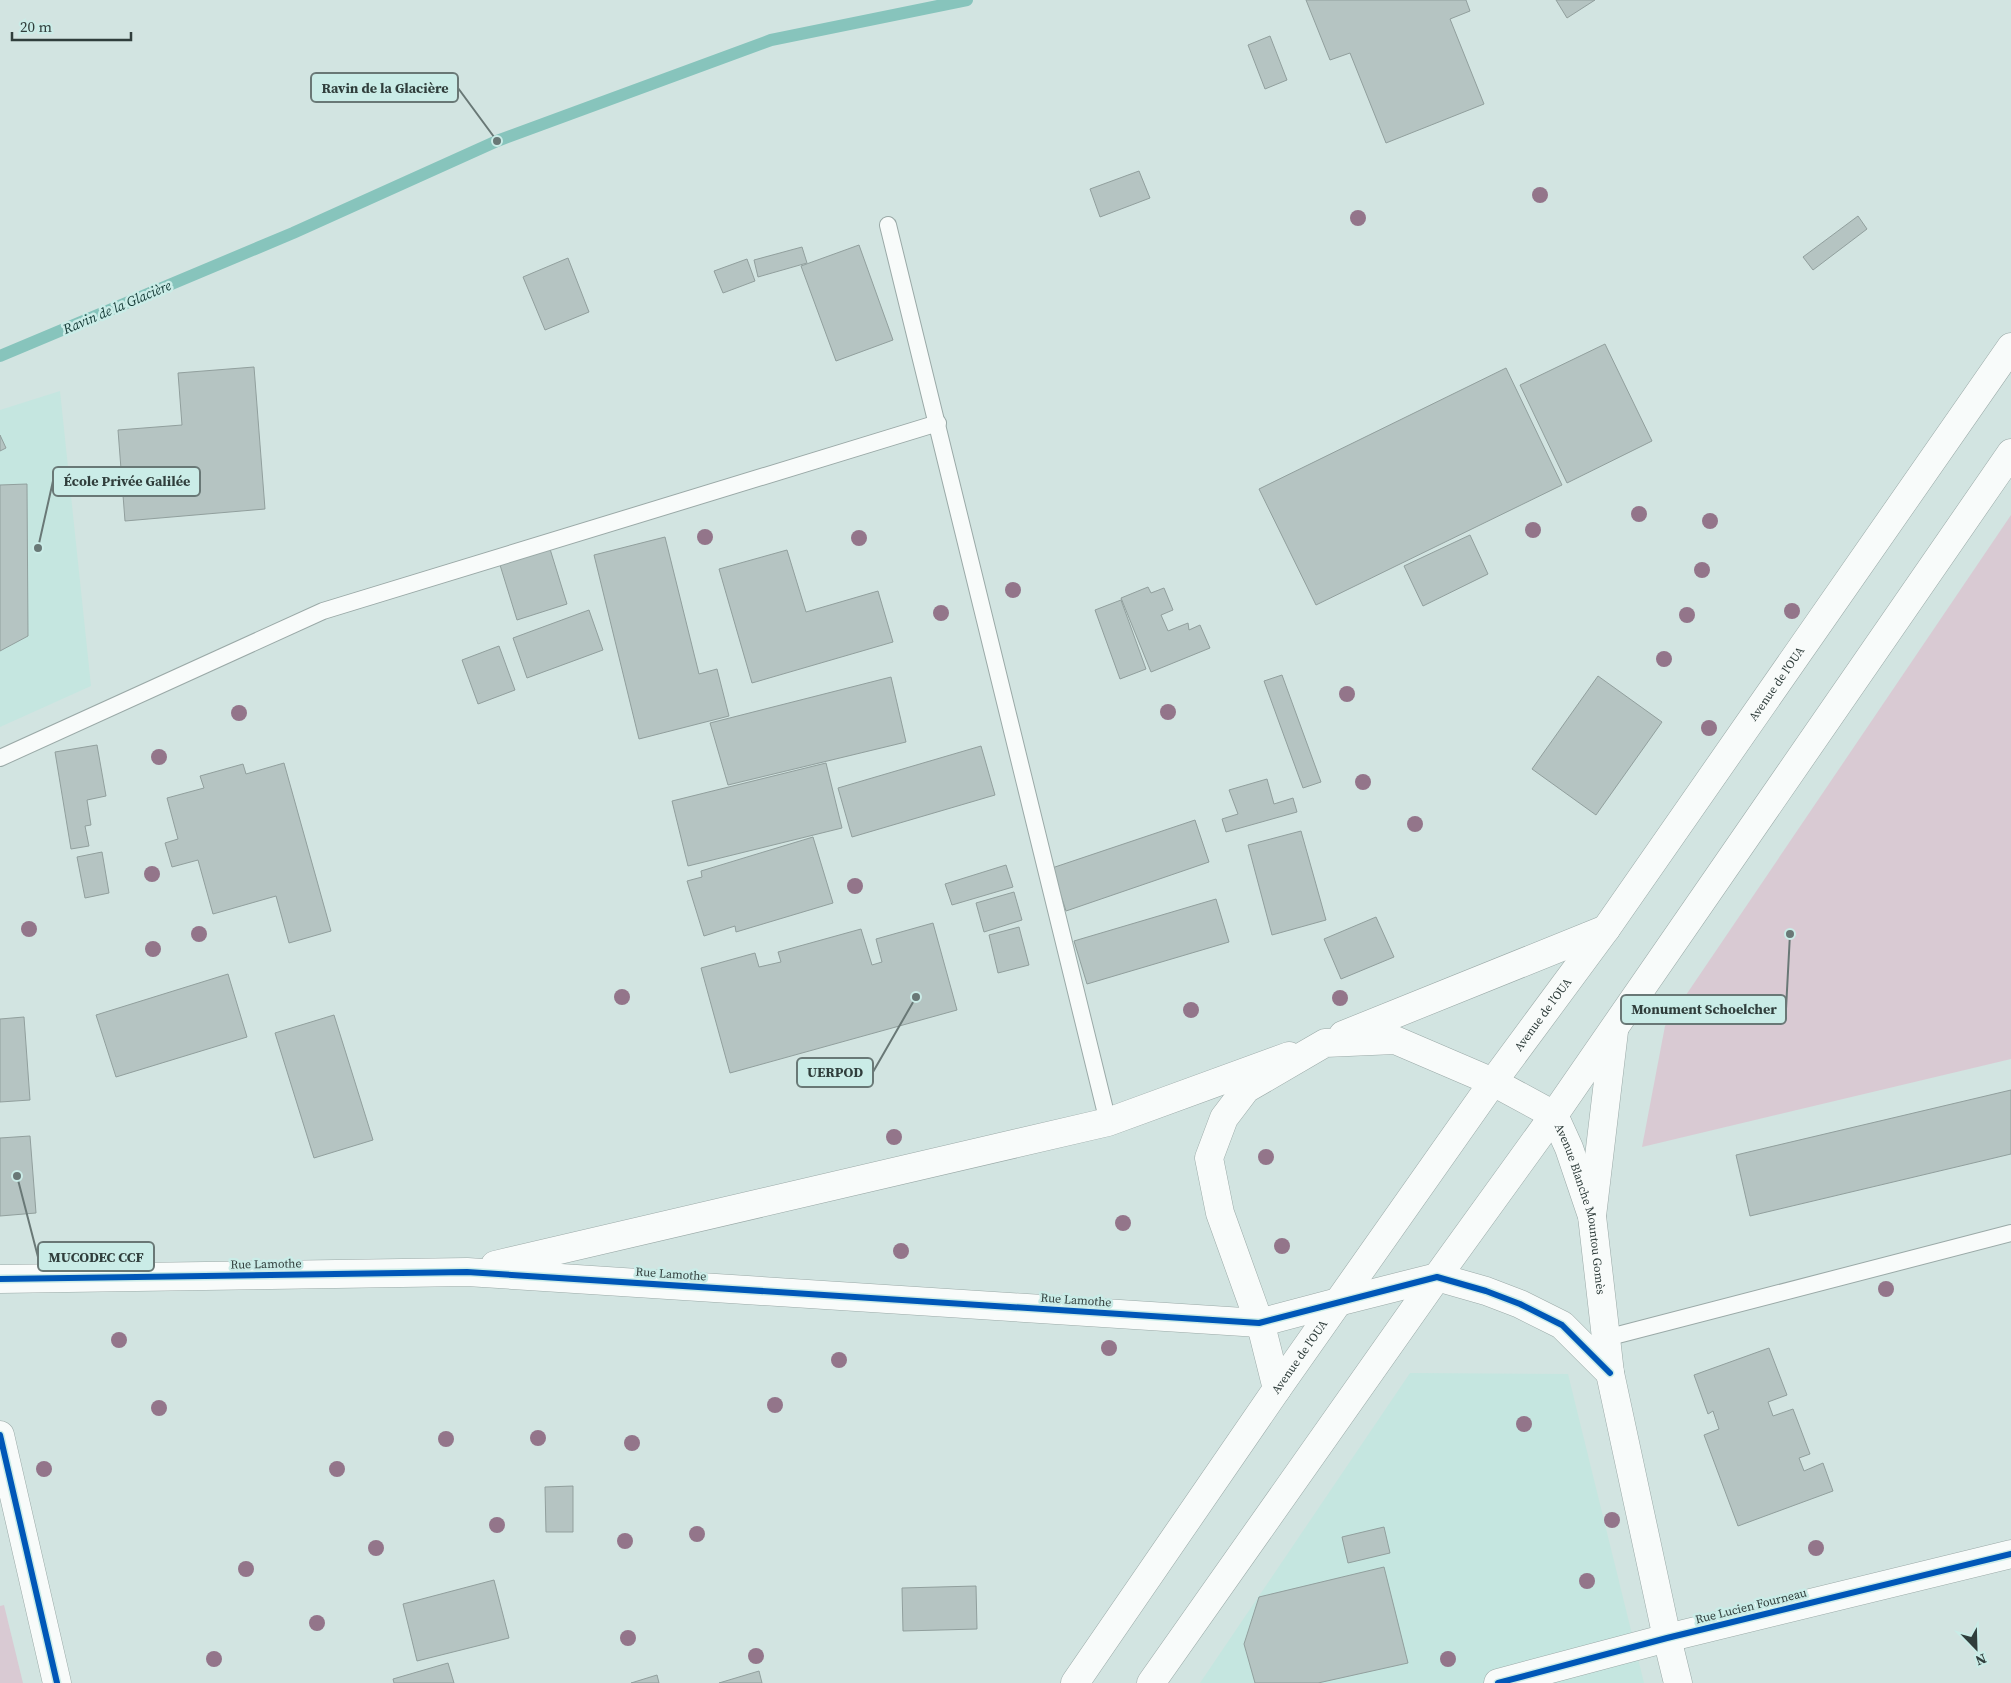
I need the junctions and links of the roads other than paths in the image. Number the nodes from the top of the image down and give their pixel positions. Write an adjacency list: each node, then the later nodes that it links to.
1 (888, 225): 3 (lane)
2 (2011, 347): 6 (main road, Avenue de l'OUA)
3 (938, 423): 5 (lane); 11 (lane)
4 (2011, 454): 7 (main road)
5 (0, 758)
6 (1606, 928): 8 (main road); 9 (main road, Avenue de l'OUA)
7 (1614, 1028): 10 (main road); 12 (main road)
8 (1325, 1043): 9 (main road, Avenue Blanche Mountou Gomès); 11 (main road, Rue Lamothe); 18 (main road)
9 (1493, 1082): 10 (main road, Avenue Blanche Mountou Gomès); 17 (main road, Avenue de l'OUA)
10 (1554, 1115): 12 (main road, Avenue Blanche Mountou Gomès); 15 (main road)
11 (1108, 1122): 14 (main road, Rue Lamothe)
12 (1592, 1216): 19 (main road, Avenue Blanche Mountou Gomès)
13 (2011, 1233): 19 (lane)
14 (467, 1272): 16 (main road, Rue Lamothe); 18 (main road, Rue Lamothe)
15 (1437, 1277): 17 (main road); 20 (main road); 27 (main road)
16 (0, 1278)
17 (1338, 1302): 18 (main road, Rue Lamothe); 21 (main road, Avenue de l'OUA)
18 (1259, 1323): 21 (main road)
19 (1606, 1338): 20 (main road, Avenue Blanche Mountou Gomès)
20 (1610, 1373): 24 (main road, Avenue Blanche Mountou Gomès)
21 (1277, 1389): 26 (main road, Avenue de l'OUA)
22 (0, 1435): 25 (main road)
23 (2011, 1554): 24 (main road, Rue Lucien Fourneau)
24 (1667, 1638): 28 (main road, Rue Lucien Fourneau); 29 (main road, Avenue Blanche Mountou Gomès)
25 (57, 1683)
26 (1075, 1683)
27 (1151, 1683)
28 (1498, 1683)
29 (1678, 1683)

